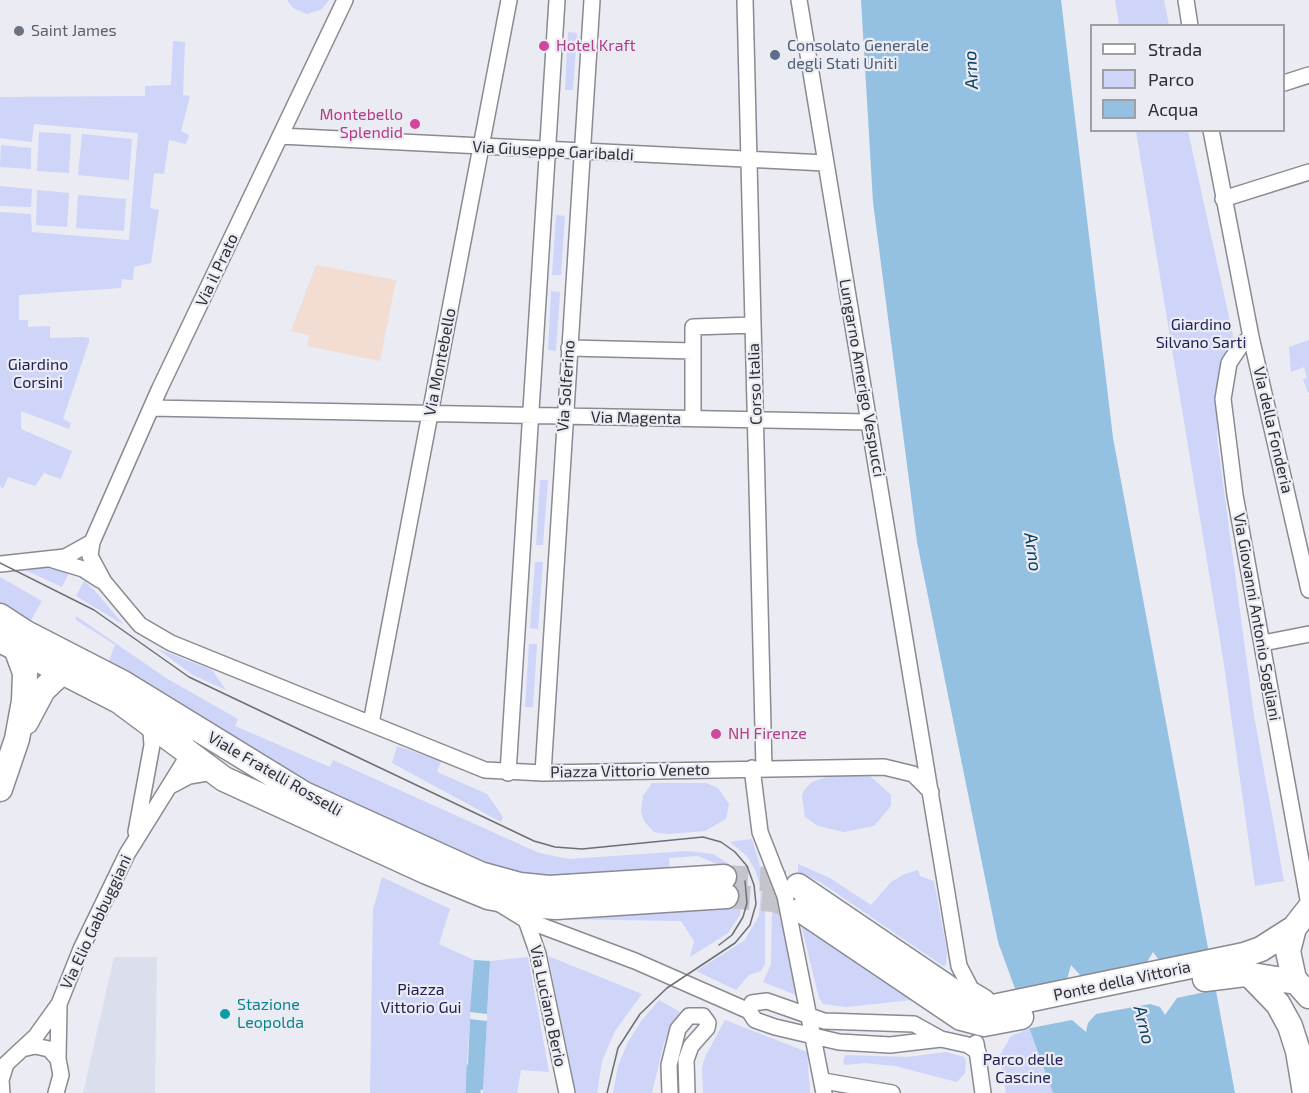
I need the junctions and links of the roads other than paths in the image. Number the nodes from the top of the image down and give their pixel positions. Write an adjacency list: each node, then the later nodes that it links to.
1 (345, 0): 12 (street, Via il Prato)
2 (509, 0): 13 (street, Via Montebello)
3 (557, 0): 14 (street, Via Solferino)
4 (592, 0): 15 (street, Via Solferino)
5 (744, 0): 16 (street, Corso Italia)
6 (799, 0): 17 (street, Lungarno Amerigo Vespucci)
7 (1186, 0): 8 (street)
8 (1190, 24)
9 (1309, 75): 10 (street)
10 (1285, 83)
11 (1211, 132): 19 (street, Via della Fonderia)
12 (280, 136): 13 (street, Via Giuseppe Garibaldi); 24 (street, Via il Prato)
13 (480, 147): 14 (street, Via Giuseppe Garibaldi); 25 (street, Via Montebello)
14 (548, 151): 15 (street, Via Giuseppe Garibaldi); 26 (street, Via Solferino)
15 (582, 153): 16 (street, Via Giuseppe Garibaldi); 22 (street, Via Solferino)
16 (748, 159): 17 (street, Via Giuseppe Garibaldi); 20 (street, Corso Italia)
17 (825, 163): 30 (street, Lungarno Amerigo Vespucci)
18 (1309, 172): 19 (street)
19 (1223, 199): 21 (street, Via della Fonderia)
20 (753, 325): 23 (street); 29 (street, Corso Italia)
21 (1251, 337): 35 (street, Via della Fonderia); 40 (street, Via Giovanni Antonio Sogliani)
22 (569, 348): 23 (street); 27 (street, Via Solferino)
23 (693, 351): 28 (street)
24 (152, 408): 25 (street, Via Magenta); 31 (street, Via il Prato)
25 (430, 414): 26 (street, Via Magenta); 45 (street, Via Montebello)
26 (531, 416): 27 (street, Via Magenta); 50 (street, Via Solferino)
27 (565, 416): 28 (street, Via Magenta); 51 (street, Via Solferino)
28 (693, 419): 29 (street, Via Magenta)
29 (756, 420): 30 (street, Via Magenta); 48 (street, Corso Italia)
30 (869, 422): 54 (street, Lungarno Amerigo Vespucci)
31 (92, 542): 32 (street); 34 (street)
32 (50, 560): 33 (street); 34 (street)
33 (0, 564)
34 (104, 582): 45 (street)
35 (1309, 590)
36 (0, 616): 42 (main road)
37 (0, 621): 39 (main road)
38 (1309, 634): 40 (street)
39 (8, 643): 41 (main road); 46 (main road)
40 (1263, 643): 58 (street, Via Giovanni Antonio Sogliani)
41 (63, 671): 42 (main road); 46 (main road)
42 (121, 692): 43 (main road, Viale Fratelli Rosselli); 44 (main road, Viale Fratelli Rosselli)
43 (167, 710): 47 (street); 57 (main road, Viale Fratelli Rosselli)
44 (139, 716): 47 (main road, Viale Fratelli Rosselli); 55 (street, Via Elio Gabbuggiani)
45 (371, 723): 50 (street)
46 (17, 739): 53 (main road)
47 (186, 752): 49 (main road, Viale Fratelli Rosselli); 52 (street, Via Elio Gabbuggiani)
48 (758, 768): 51 (street, Piazza Vittorio Veneto); 54 (street, Piazza Vittorio Veneto); 66 (street)
49 (213, 772): 52 (street); 57 (main road, Viale Fratelli Rosselli)
50 (508, 773): 51 (street, Piazza Vittorio Veneto)
51 (543, 773)
52 (170, 786): 55 (street, Via Elio Gabbuggiani)
53 (0, 789)
54 (931, 792): 65 (street)
55 (134, 841): 63 (street, Via Elio Gabbuggiani)
56 (725, 887): 57 (main road)
57 (494, 888): 59 (street)
58 (1309, 907): 60 (main road)
59 (526, 920): 64 (street); 77 (street, Via Luciano Berio)
60 (1294, 928): 61 (main road); 62 (main road)
61 (1241, 969): 62 (main road); 65 (main road, Ponte della Vittoria); 71 (main road)
62 (1303, 989)
63 (60, 1004): 70 (street, Via Elio Gabbuggiani); 73 (street, Via Elio Gabbuggiani)
64 (749, 1011): 66 (street); 68 (street)
65 (995, 1014): 67 (main road); 67 (main road); 72 (street)
66 (810, 1016): 68 (street); 69 (street)
67 (957, 1016): 72 (street)
68 (814, 1037): 69 (street); 74 (street)
69 (941, 1039): 72 (street)
70 (22, 1049): 73 (street); 75 (street, Via Elio Gabbuggiani)
71 (1304, 1050): 82 (main road)
72 (978, 1052): 81 (street)
73 (58, 1059): 76 (street, Via Elio Gabbuggiani)
74 (824, 1087): 80 (street)
75 (2, 1093)
76 (56, 1093)
77 (567, 1093)
78 (670, 1093): 79 (street)
79 (687, 1093)
80 (892, 1093)
81 (983, 1093)
82 (1305, 1093)

